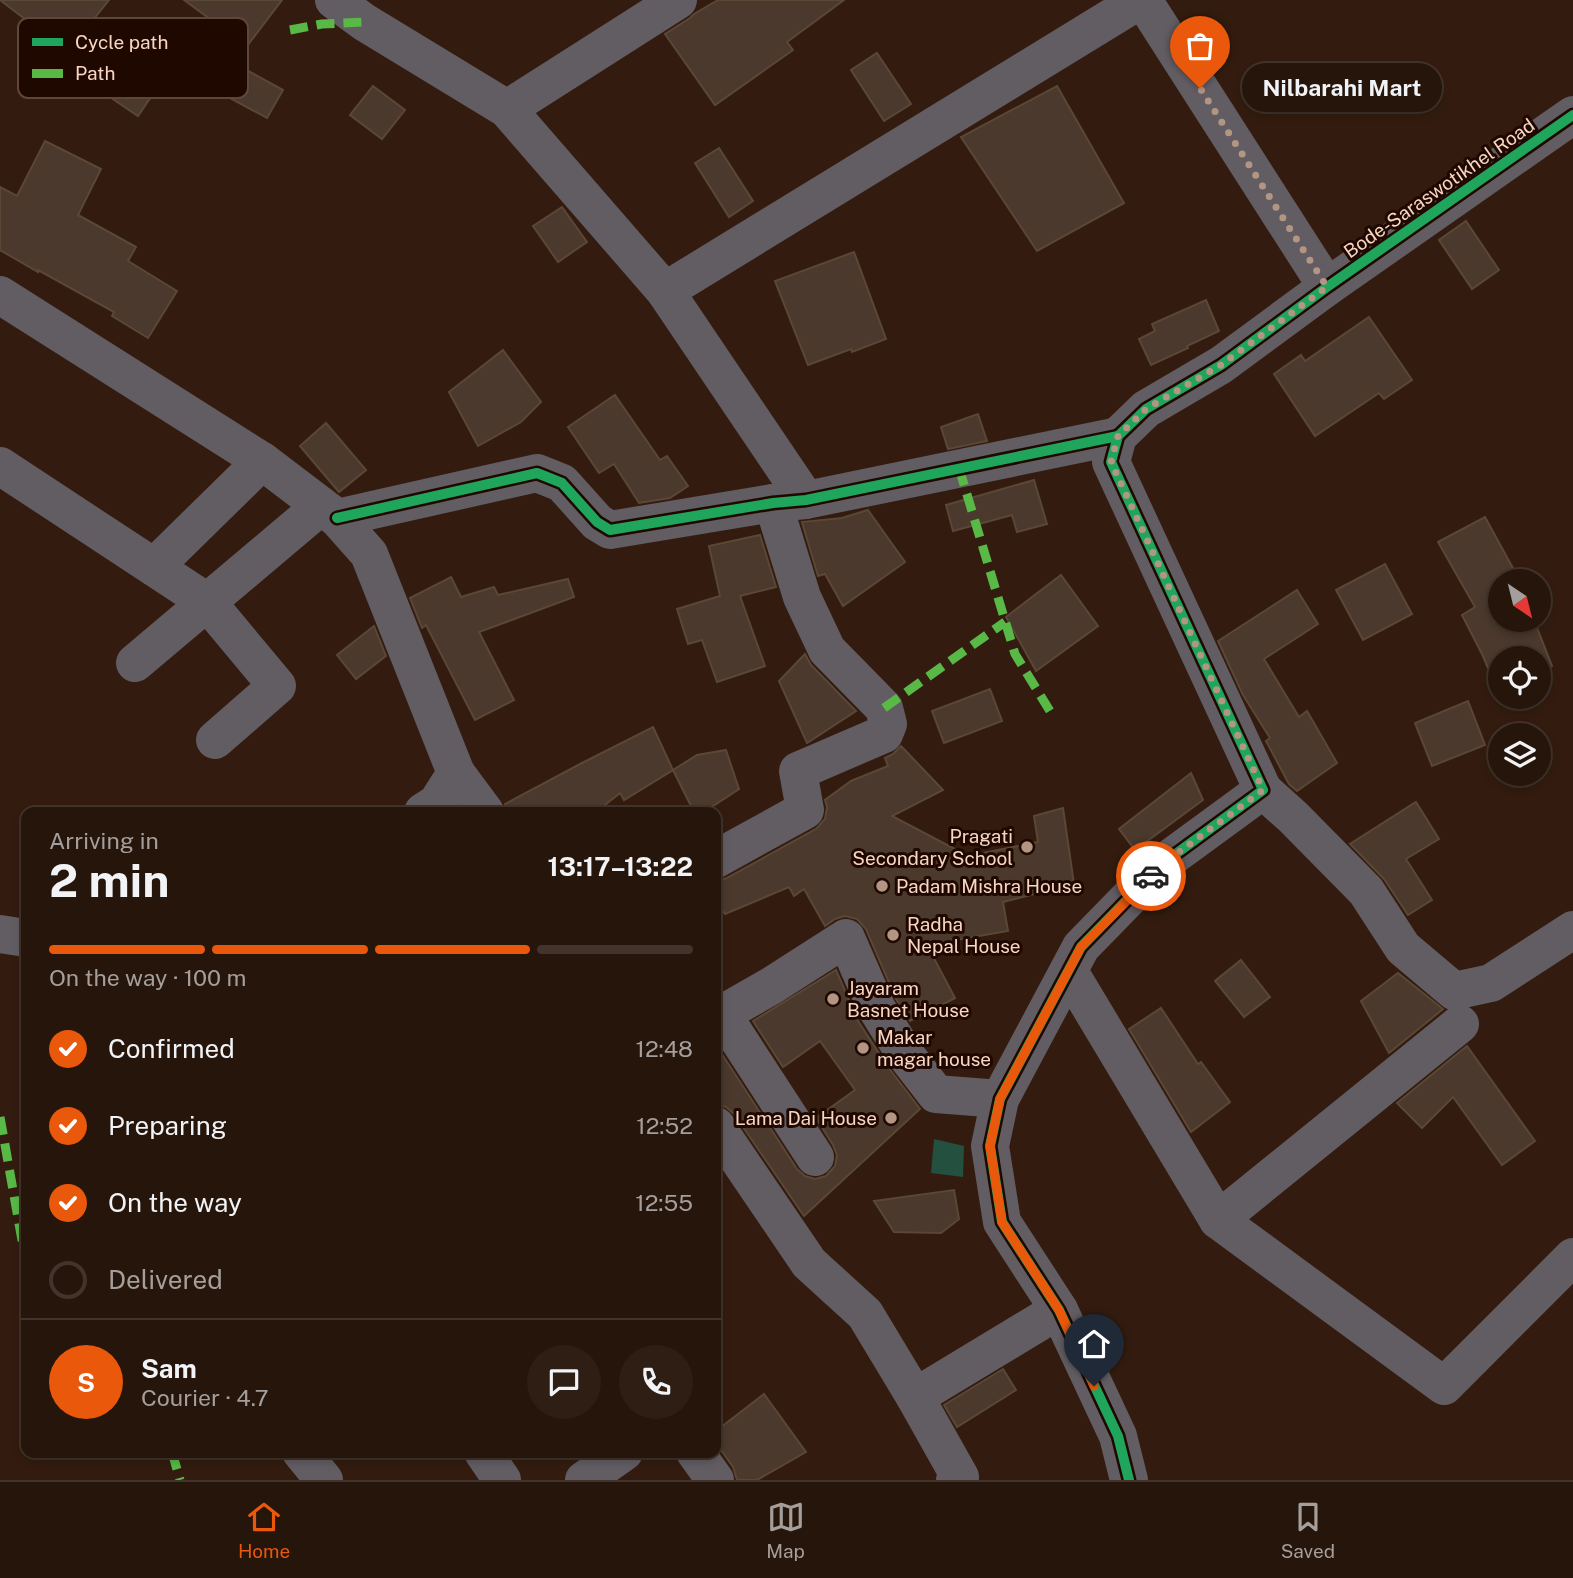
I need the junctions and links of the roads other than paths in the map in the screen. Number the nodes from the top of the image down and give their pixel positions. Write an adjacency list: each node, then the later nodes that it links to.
1 (334, 0): 4 (street)
2 (678, 0): 4 (street)
3 (1142, 0): 6 (street); 7 (street)
4 (507, 109): 7 (street)
5 (1573, 115): 6 (street, Bode-Saraswotikhel Road)
6 (1327, 287): 9 (street, Bode-Saraswotikhel Road)
7 (665, 291): 12 (street)
8 (0, 295): 10 (street)
9 (1118, 436): 12 (street); 19 (street)
10 (261, 461): 13 (street); 14 (street)
11 (0, 466): 14 (street)
12 (790, 502): 13 (street); 22 (street)
13 (329, 512): 15 (street); 18 (street)
14 (154, 567): 15 (street)
15 (207, 602): 16 (street); 17 (street)
16 (135, 663)
17 (215, 740)
18 (456, 773): 20 (street); 21 (street)
19 (1263, 790): 23 (street); 30 (street)
20 (431, 807)
21 (481, 807)
22 (721, 856)
23 (1573, 930)
24 (0, 934): 25 (street)
25 (21, 937)
26 (1073, 978): 33 (street)
27 (721, 1015): 30 (street)
28 (721, 1019): 32 (street)
29 (1461, 1024): 33 (street)
30 (1000, 1099): 35 (street)
31 (721, 1133): 36 (street)
32 (815, 1157)
33 (1218, 1220): 34 (street)
34 (1573, 1257)
35 (1059, 1310): 36 (street); 46 (street)
36 (915, 1397): 45 (street)
37 (306, 1458): 41 (street)
38 (487, 1458): 42 (street)
39 (615, 1458): 43 (street)
40 (699, 1458): 44 (street)
41 (324, 1480)
42 (502, 1480)
43 (584, 1480)
44 (715, 1480)
45 (955, 1480)
46 (1129, 1480)

